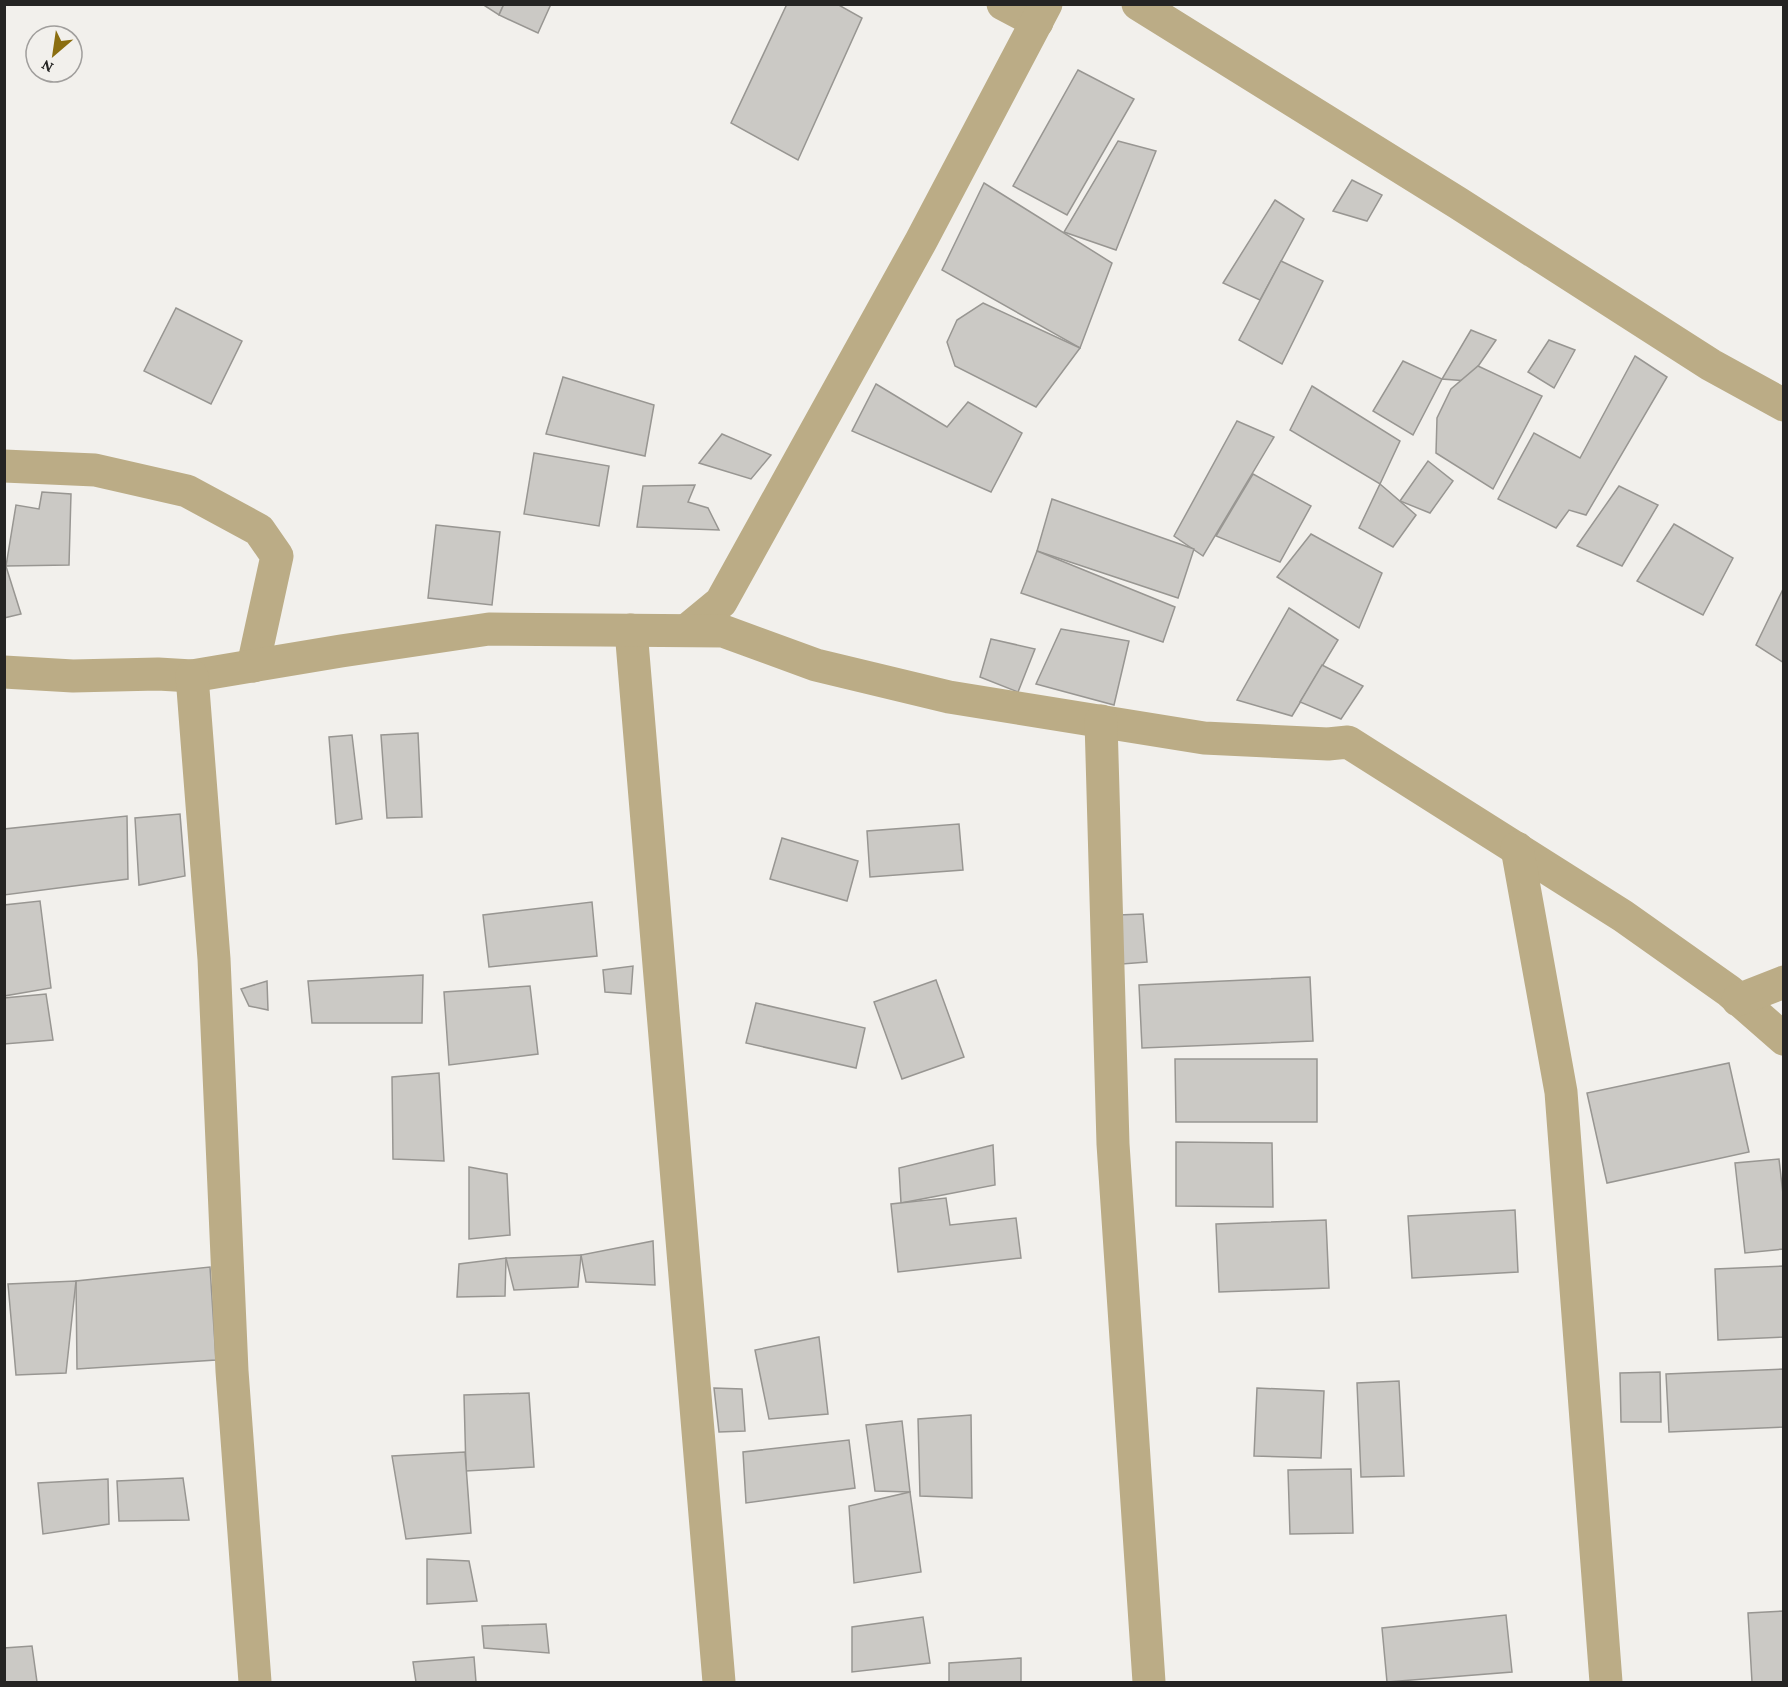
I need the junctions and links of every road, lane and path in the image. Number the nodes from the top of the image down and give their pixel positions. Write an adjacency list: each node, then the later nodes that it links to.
1 (1004, 4): 3 (street)
2 (1138, 4): 4 (street)
3 (1042, 13): 6 (street)
4 (1784, 405)
5 (4, 466): 10 (street)
6 (721, 602): 8 (street); 9 (street)
7 (631, 630): 8 (street); 10 (street); 20 (street)
8 (687, 630): 9 (street)
9 (732, 634): 13 (street)
10 (253, 666): 12 (street)
11 (4, 672): 12 (street)
12 (192, 676): 19 (street)
13 (1101, 722): 14 (street); 21 (street)
14 (1517, 848): 17 (street); 22 (street)
15 (1784, 982): 17 (street)
16 (1784, 995): 18 (street)
17 (1738, 999): 18 (street)
18 (1780, 1036)
19 (255, 1683)
20 (719, 1683)
21 (1149, 1683)
22 (1606, 1683)

